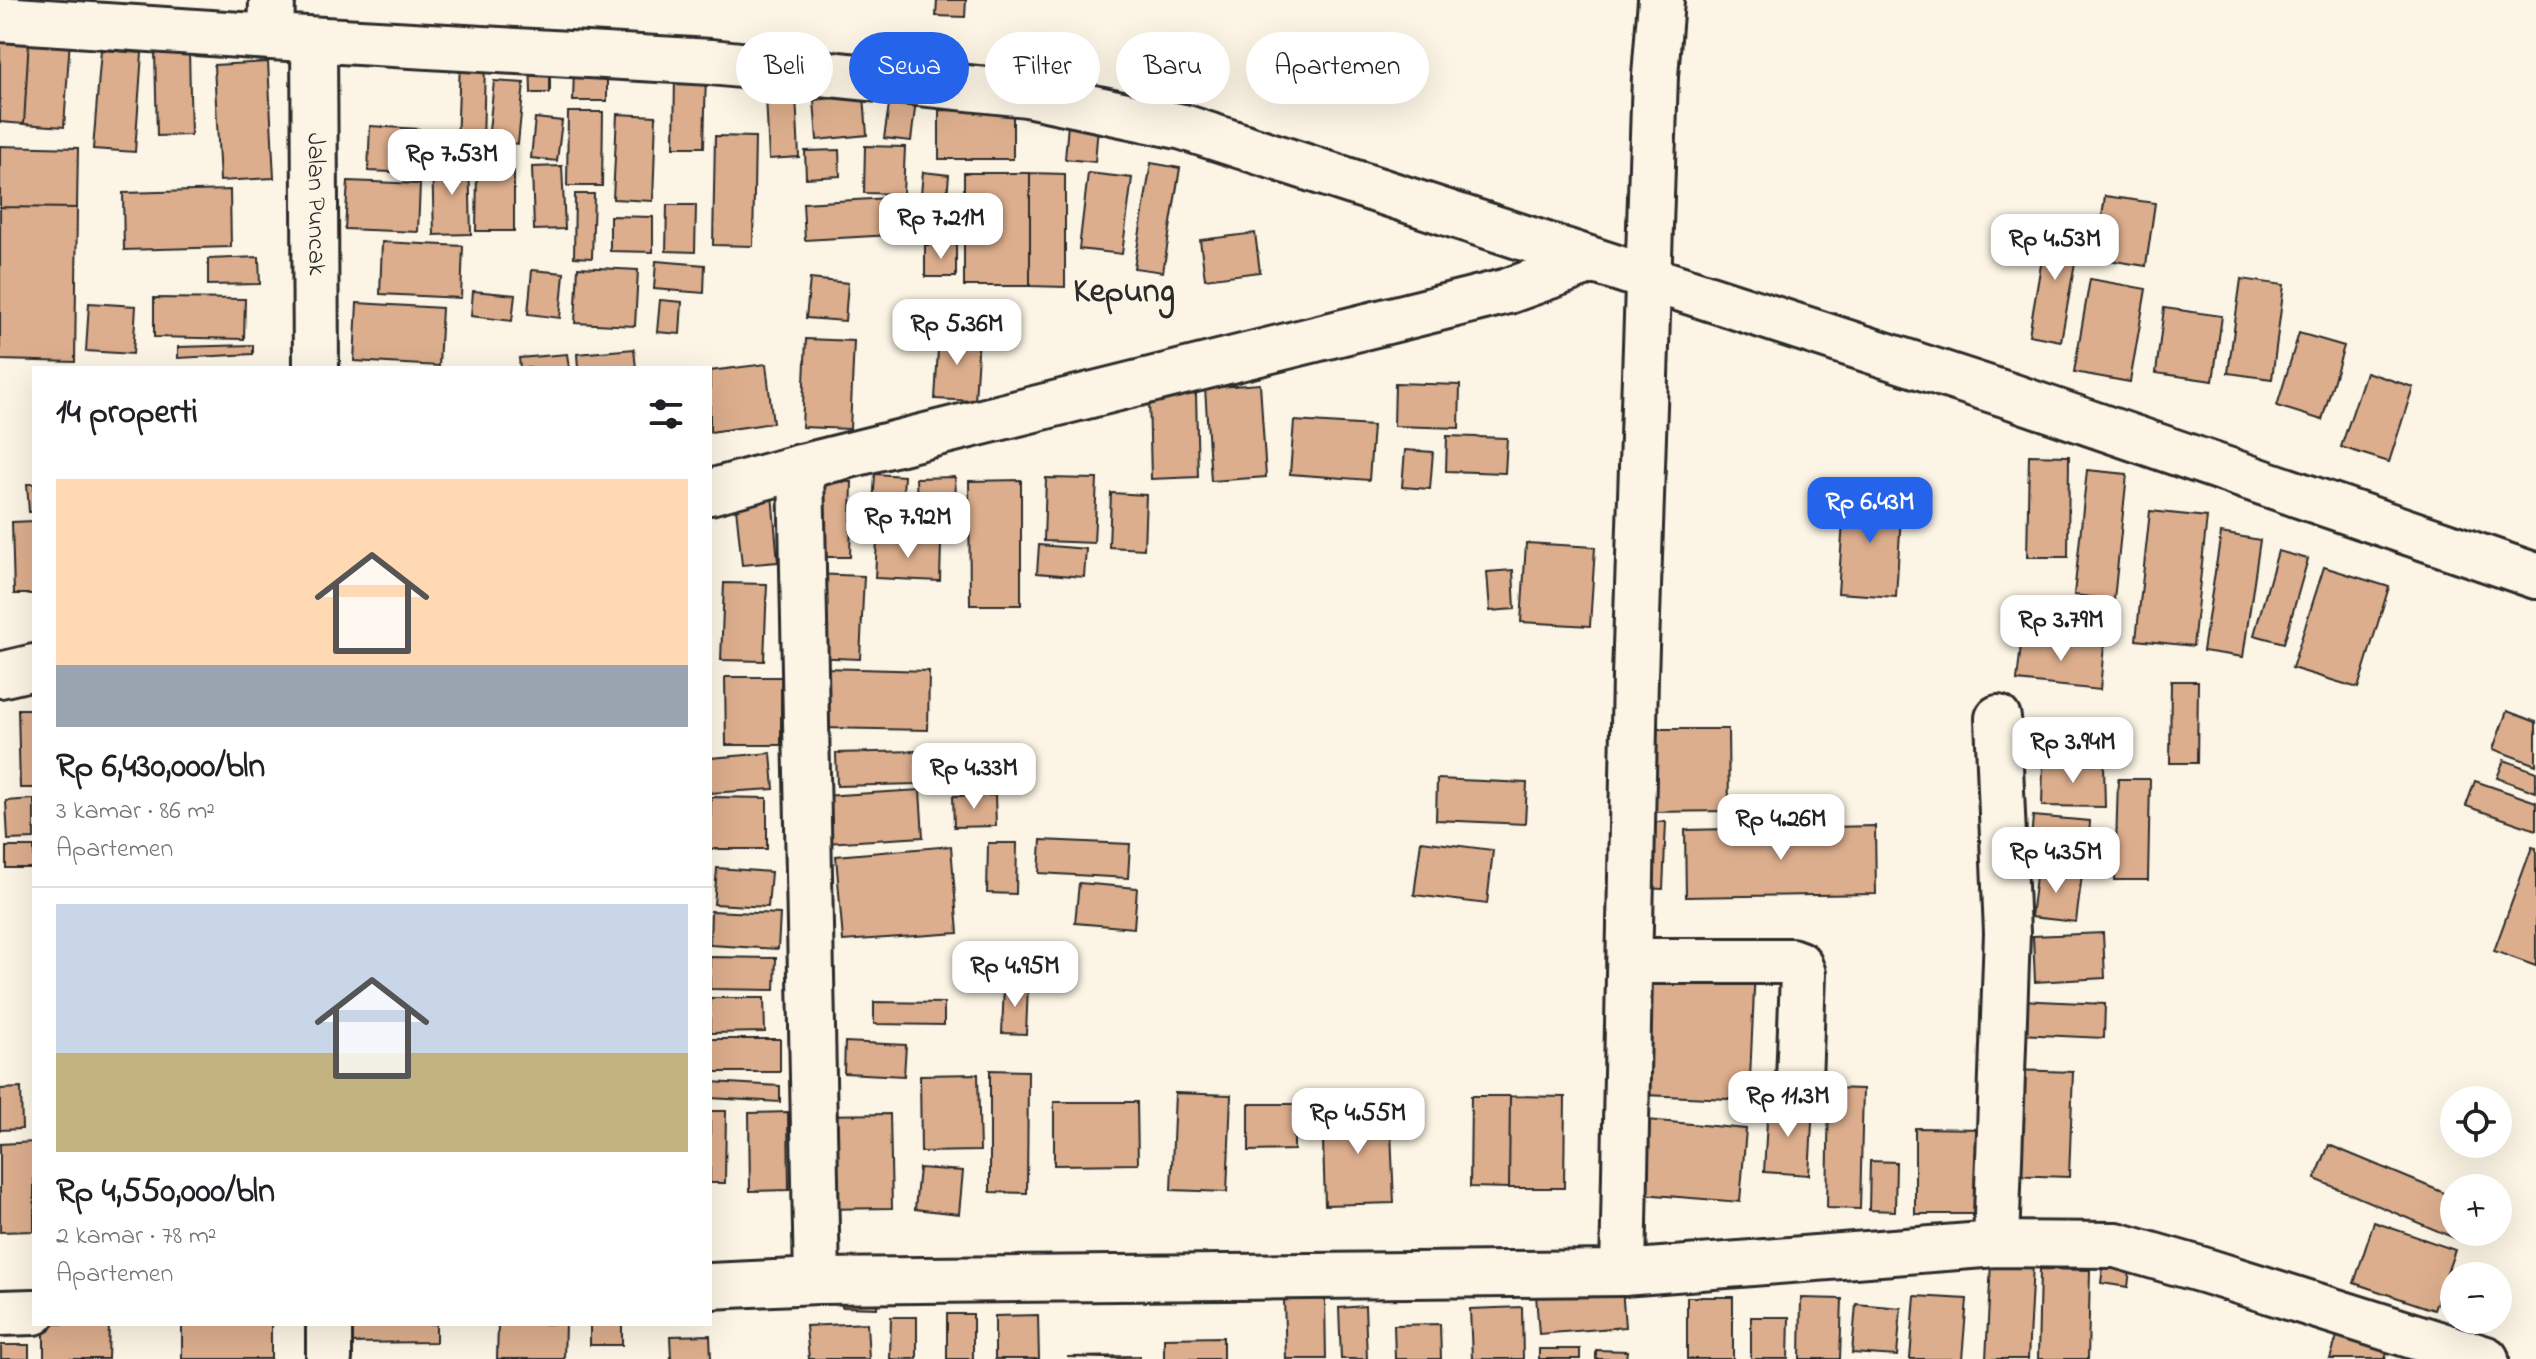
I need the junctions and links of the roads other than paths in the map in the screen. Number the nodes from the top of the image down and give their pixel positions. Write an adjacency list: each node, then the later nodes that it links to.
1 (1661, 0): 6 (street)
2 (0, 19): 3 (street)
3 (272, 19): 4 (street)
4 (314, 40): 5 (street); 7 (street, Jalan Puncak)
5 (1592, 261): 6 (street); 8 (street)
6 (1650, 279): 10 (street); 14 (street)
7 (316, 366)
8 (801, 467): 9 (street); 18 (street)
9 (712, 491)
10 (2536, 576)
11 (32, 667): 12 (street)
12 (0, 675)
13 (1998, 718): 16 (street)
14 (1630, 961): 15 (street); 17 (street)
15 (1799, 1081)
16 (1996, 1244): 17 (street); 24 (street)
17 (1623, 1273): 18 (street)
18 (817, 1281): 19 (street)
19 (712, 1286)
20 (32, 1312): 21 (street)
21 (0, 1313)
22 (329, 1326): 23 (street)
23 (329, 1359)
24 (2486, 1359)

